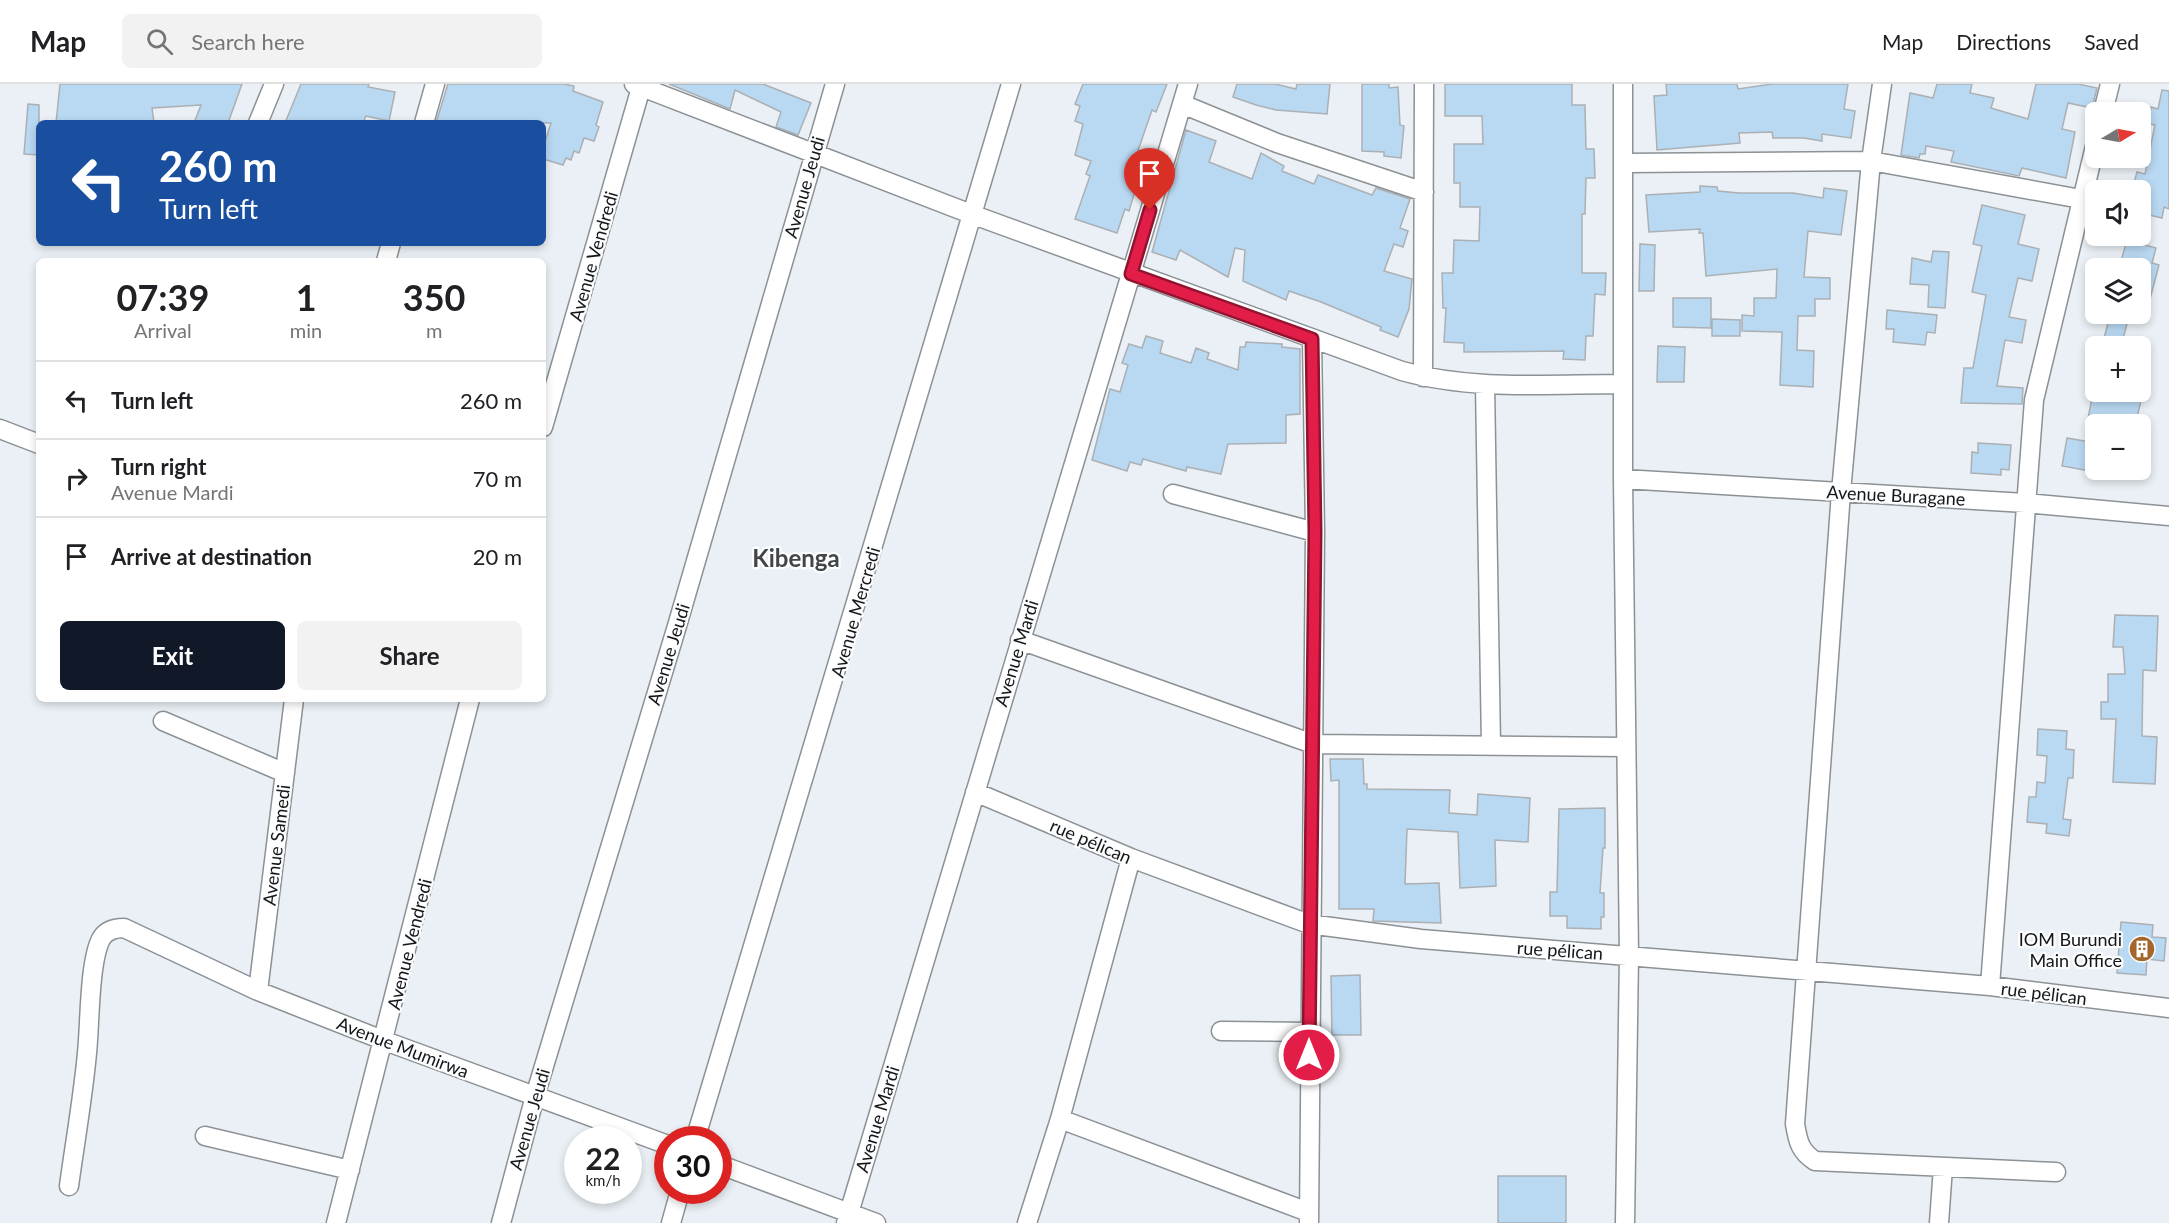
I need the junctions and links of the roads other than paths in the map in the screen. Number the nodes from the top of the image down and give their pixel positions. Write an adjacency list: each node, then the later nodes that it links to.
1 (274, 84): 13 (street)
2 (435, 84): 14 (street)
3 (835, 84): 15 (street, Avenue Jeudi)
4 (1011, 84): 21 (street, Avenue Mercredi)
5 (1188, 84): 12 (street, Avenue Mardi)
6 (1424, 84): 19 (street)
7 (1623, 84): 17 (street)
8 (1882, 84): 16 (street)
9 (2110, 84): 11 (street)
10 (639, 85): 15 (street); 27 (street, Avenue Vendredi)
11 (2106, 102)
12 (1182, 104): 19 (street); 22 (street, Avenue Mardi)
13 (259, 120)
14 (425, 120)
15 (814, 153): 21 (street); 55 (street, Avenue Jeudi)
16 (1871, 161): 17 (street); 20 (street); 31 (street)
17 (1625, 163): 26 (street)
18 (2089, 168): 20 (street)
19 (1424, 192): 24 (street)
20 (2081, 199): 33 (street)
21 (971, 214): 22 (street); 57 (street, Avenue Mercredi)
22 (1131, 274): 23 (street); 36 (street, Avenue Mardi)
23 (1312, 339): 24 (street); 35 (street)
24 (1424, 377): 25 (street)
25 (1485, 384): 26 (street); 41 (street)
26 (1623, 384): 30 (street)
27 (546, 417)
28 (0, 429): 29 (street)
29 (36, 443)
30 (1623, 479): 31 (street, Avenue Buragane); 42 (street)
31 (1841, 492): 33 (street, Avenue Buragane); 48 (street)
32 (1173, 494): 35 (street)
33 (2025, 503): 34 (street, Avenue Buragane); 49 (street)
34 (2169, 516)
35 (1315, 532): 40 (street)
36 (1020, 640): 40 (street); 44 (street, Avenue Mardi)
37 (294, 702): 43 (street, Avenue Samedi)
38 (469, 702): 54 (street, Avenue Vendredi)
39 (163, 721): 43 (street)
40 (1313, 744): 41 (street); 46 (street)
41 (1491, 746): 42 (street)
42 (1625, 747): 47 (street)
43 (285, 773): 50 (street, Avenue Samedi)
44 (975, 792): 45 (street, rue pélican); 66 (street, Avenue Mardi)
45 (1131, 858): 46 (street, rue pélican); 56 (street)
46 (1309, 924): 47 (street, rue pélican); 53 (street)
47 (1629, 955): 48 (street, rue pélican); 73 (street)
48 (1806, 973): 49 (street, rue pélican); 60 (street)
49 (1990, 986): 51 (street, rue pélican)
50 (258, 991): 54 (street, Avenue Mumirwa); 64 (street, Avenue Mumirwa)
51 (2169, 1008)
52 (1221, 1031): 53 (street)
53 (1309, 1032): 67 (street)
54 (385, 1041): 55 (street, Avenue Mumirwa); 61 (street, Avenue Vendredi)
55 (535, 1096): 59 (street, Avenue Mumirwa); 69 (street, Avenue Jeudi)
56 (1060, 1119): 67 (street); 72 (street)
57 (699, 1126)
58 (205, 1136): 61 (street)
59 (654, 1140)
60 (1943, 1167): 63 (street); 74 (street)
61 (350, 1170): 68 (street, Avenue Vendredi)
62 (732, 1170): 66 (street)
63 (2056, 1172)
64 (69, 1186)
65 (676, 1204): 70 (street)
66 (848, 1218): 71 (street)
67 (1308, 1218)
68 (336, 1223)
69 (501, 1223)
70 (671, 1223)
71 (876, 1223)
72 (1027, 1223)
73 (1625, 1223)
74 (1939, 1223)

